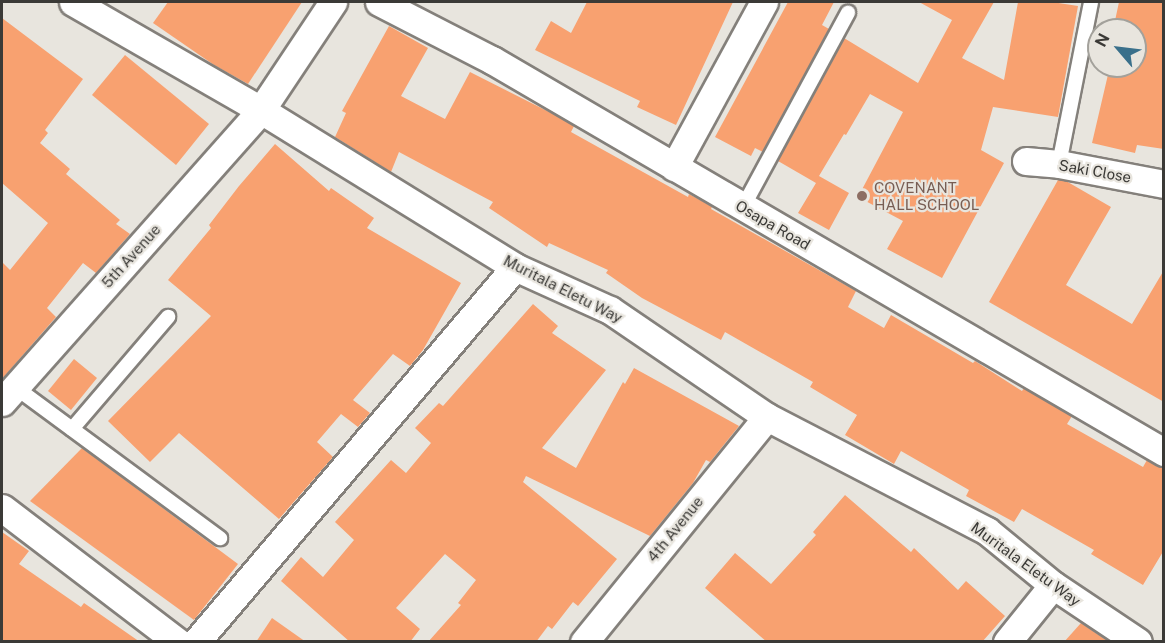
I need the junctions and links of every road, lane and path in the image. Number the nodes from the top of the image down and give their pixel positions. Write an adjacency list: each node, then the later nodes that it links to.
1 (73, 2): 7 (street, Muritala Eletu Way)
2 (333, 2): 7 (street, 5th Avenue)
3 (379, 2): 10 (street, Osapa Road)
4 (764, 2): 10 (street)
5 (1091, 2): 9 (lane)
6 (848, 13): 12 (lane)
7 (261, 110): 13 (street, Muritala Eletu Way); 15 (street, 5th Avenue)
8 (1026, 161): 9 (street, Saki Close)
9 (1059, 164): 11 (street, Saki Close)
10 (674, 166): 12 (street, Osapa Road)
11 (1164, 184)
12 (743, 207): 18 (street, Osapa Road)
13 (515, 267): 16 (street, Muritala Eletu Way); 23 (street)
14 (168, 317): 17 (lane)
15 (8, 395): 17 (lane)
16 (767, 417): 21 (street, Muritala Eletu Way); 24 (street, 4th Avenue)
17 (72, 429): 20 (lane)
18 (1164, 452)
19 (2, 508): 22 (street)
20 (220, 537)
21 (1053, 585): 25 (street); 26 (street, Muritala Eletu Way)
22 (178, 642)
23 (196, 642)
24 (584, 642)
25 (1007, 642)
26 (1138, 642)

